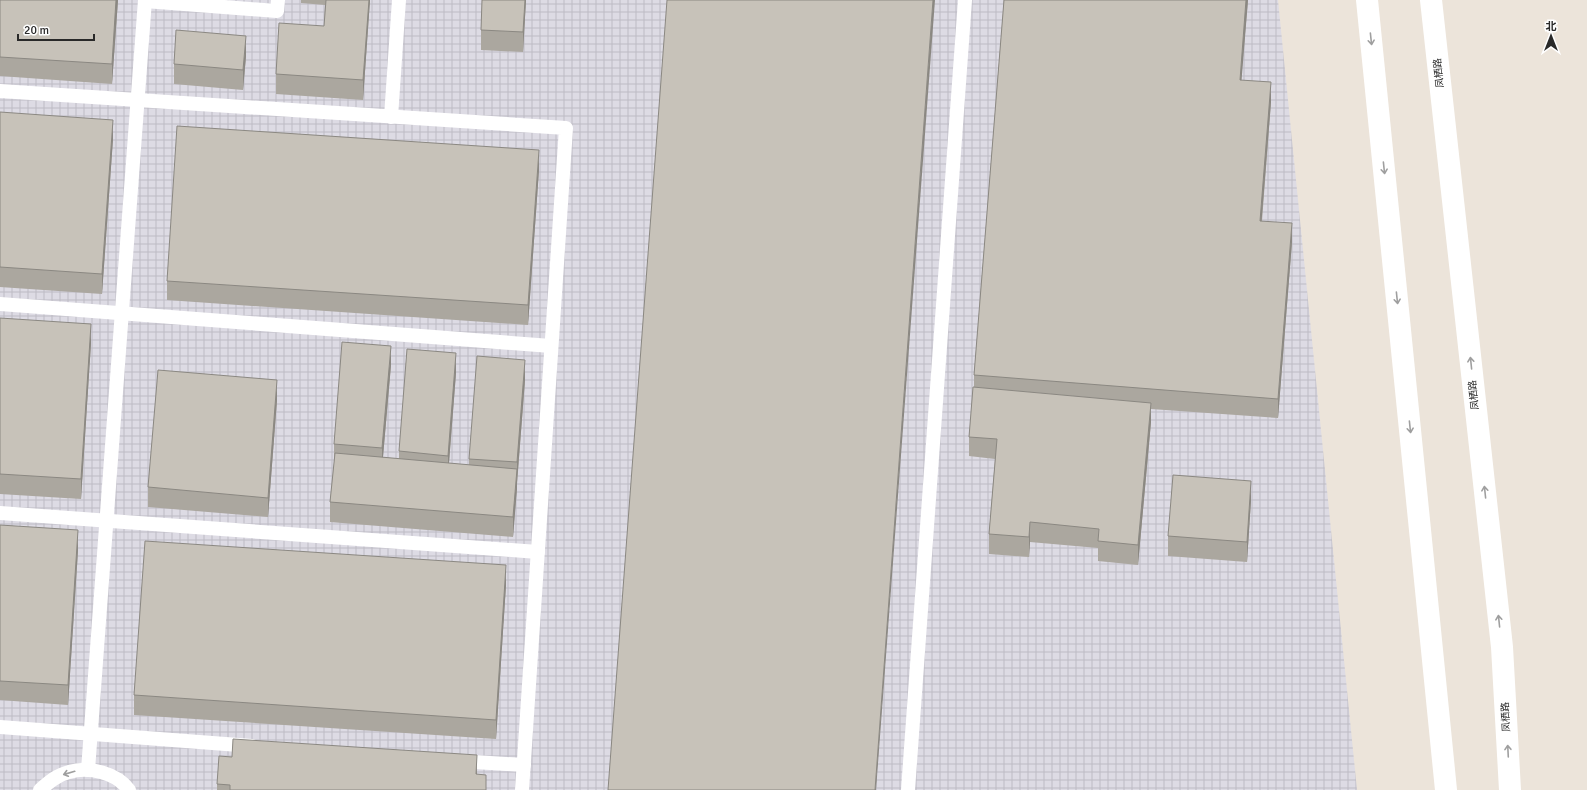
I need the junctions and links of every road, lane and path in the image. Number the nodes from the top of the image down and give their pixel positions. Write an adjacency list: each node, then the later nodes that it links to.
1 (145, 0): 2 (lane); 8 (lane)
2 (278, 0)
3 (399, 0): 9 (lane)
4 (965, 0): 25 (lane)
5 (1367, 0): 26 (main road, one-way to 26)
6 (1431, 0): 27 (main road, 凤栖路, one-way to 6)
7 (0, 91): 8 (lane)
8 (137, 101): 9 (lane); 11 (lane)
9 (391, 118): 12 (lane)
10 (0, 304): 11 (lane)
11 (122, 313): 12 (lane); 14 (lane)
12 (551, 346): 15 (lane)
13 (0, 513): 14 (lane)
14 (107, 521): 15 (lane); 17 (lane)
15 (538, 552): 20 (lane)
16 (0, 727): 17 (lane)
17 (91, 734): 18 (lane); 21 (lane)
18 (264, 746)
19 (445, 760): 20 (lane)
20 (524, 766): 24 (lane)
21 (88, 770): 22 (lane, one-way to 22); 23 (lane)
22 (40, 790)
23 (129, 790)
24 (522, 790)
25 (908, 790)
26 (1446, 790)
27 (1510, 790)

